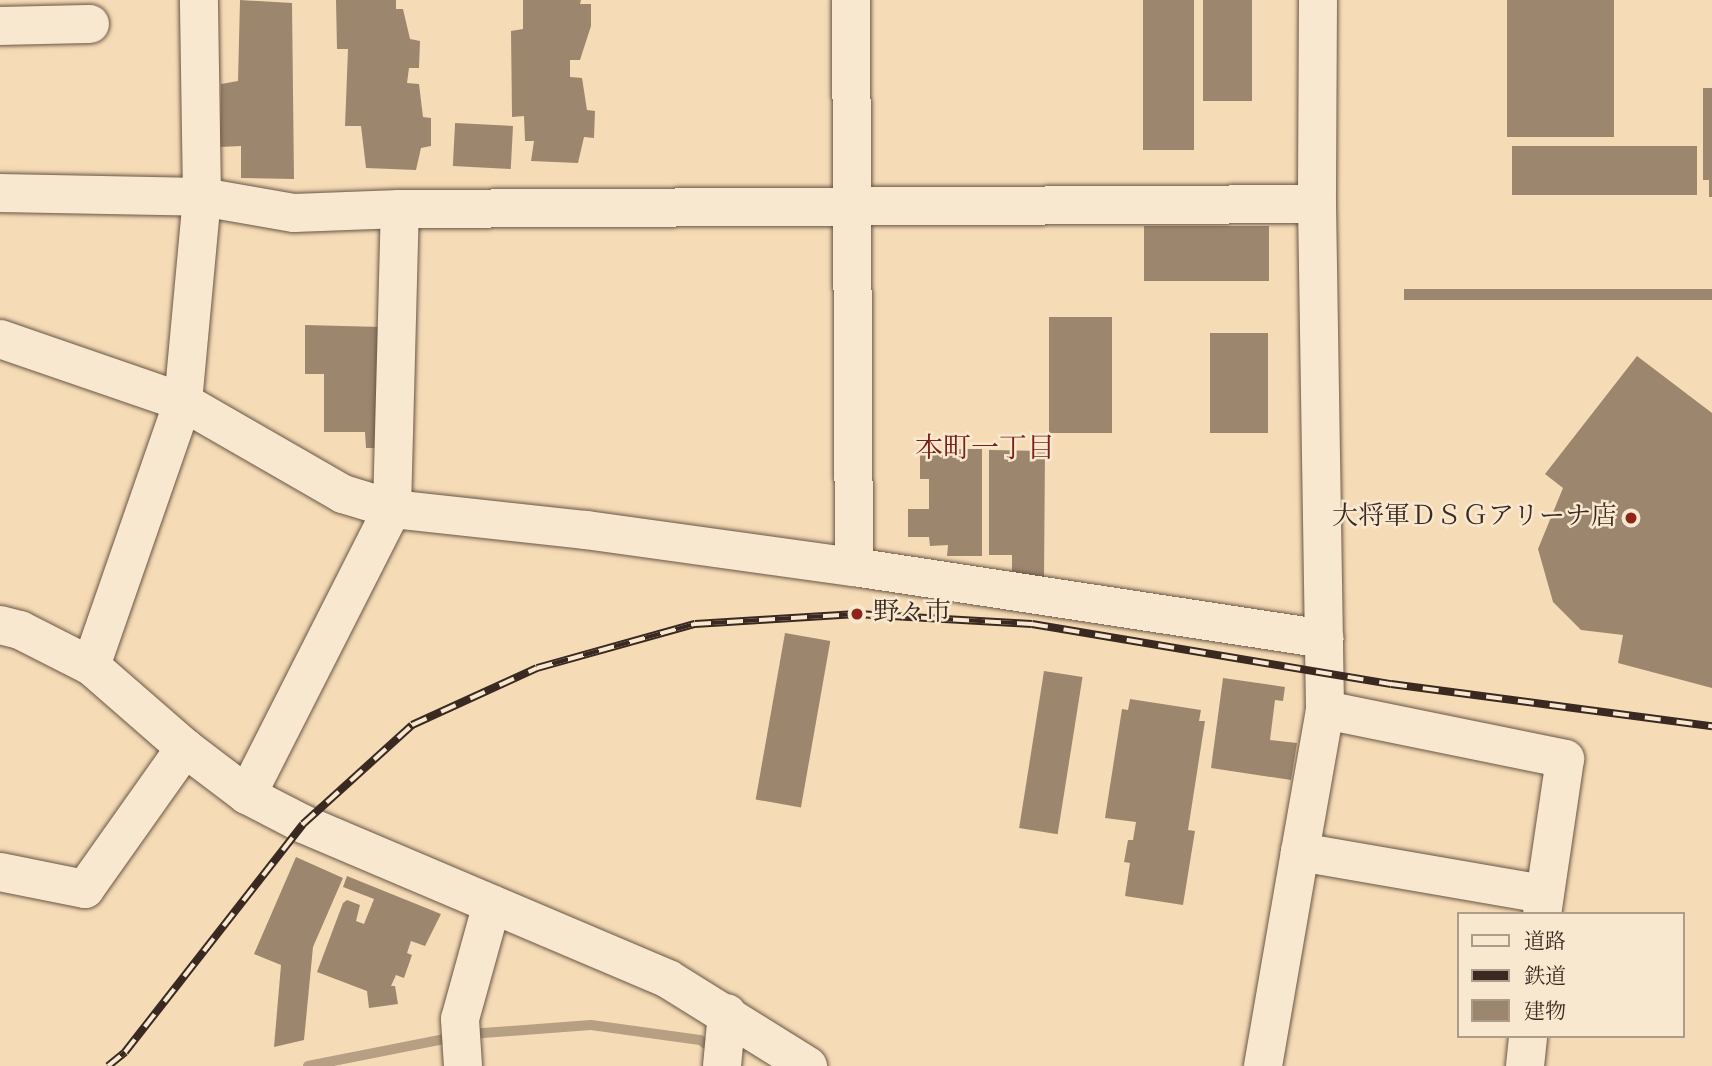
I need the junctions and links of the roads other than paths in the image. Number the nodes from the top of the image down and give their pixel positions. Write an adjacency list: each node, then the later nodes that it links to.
1 (199, 0): 7 (street)
2 (851, 0): 9 (street)
3 (1318, 0): 8 (street)
4 (90, 24): 5 (street)
5 (0, 26)
6 (0, 193): 7 (street)
7 (202, 197): 10 (street); 12 (street)
8 (1317, 205): 9 (street); 16 (street)
9 (853, 206): 10 (street); 14 (street)
10 (400, 209): 13 (street)
11 (0, 340): 12 (street)
12 (183, 402): 13 (street); 17 (street)
13 (392, 509): 14 (street); 20 (street)
14 (854, 567): 16 (street)
15 (0, 625): 17 (street)
16 (1325, 639): 18 (street)
17 (92, 666): 19 (street)
18 (1325, 710): 21 (street); 24 (street)
19 (185, 748): 20 (street); 22 (street)
20 (247, 795): 23 (street)
21 (1300, 852): 24 (street); 29 (street)
22 (0, 872)
23 (492, 904): 25 (street); 27 (street)
24 (1543, 904)
25 (725, 1036): 28 (street)
26 (1528, 1038): 30 (street)
27 (461, 1044)
28 (808, 1066)
29 (1262, 1066)
30 (1525, 1066)

